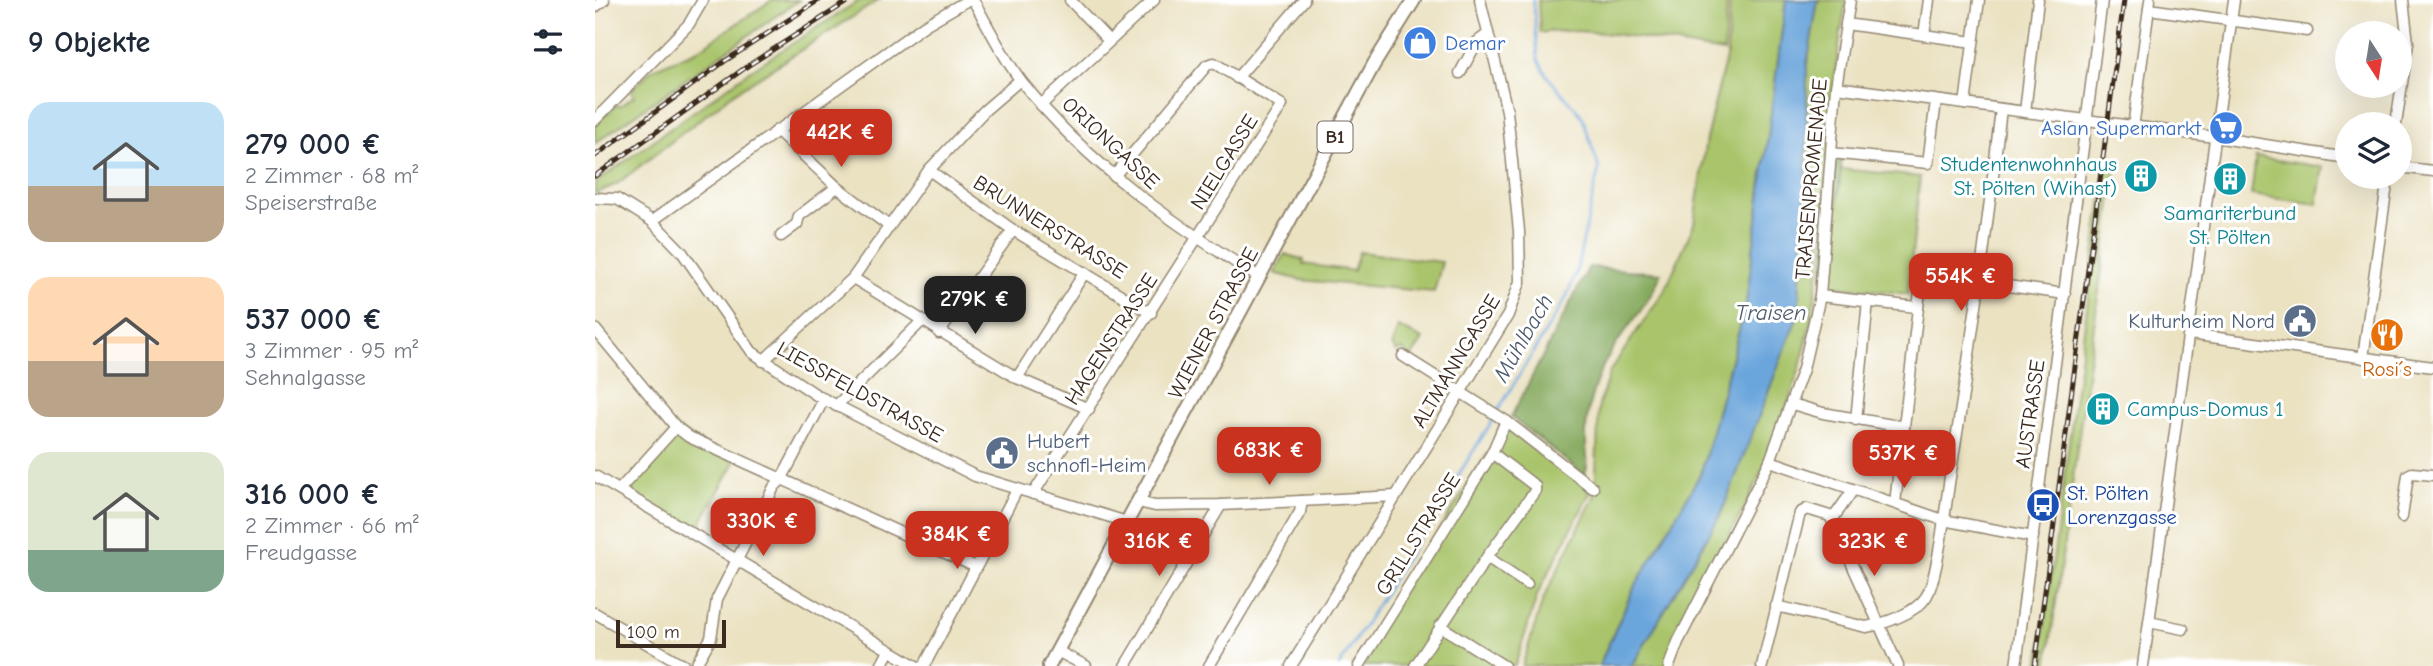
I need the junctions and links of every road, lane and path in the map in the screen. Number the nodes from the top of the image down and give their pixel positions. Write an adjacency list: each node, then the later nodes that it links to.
1 (604, 0): 17 (street)
2 (703, 0): 35 (street)
3 (971, 0): 27 (street, ORIONGASSE); 38 (street)
4 (1070, 0): 23 (street)
5 (1153, 0): 23 (street)
6 (1304, 0): 26 (street)
7 (1414, 0): 55 (main road, WIENER STRASSE / B1)
8 (1480, 0): 21 (street, ALTMANNGASSE)
9 (1850, 0): 19 (street, TRAISENPROMENADE)
10 (1929, 0): 22 (street)
11 (1979, 0): 24 (street)
12 (2038, 0): 33 (street)
13 (2102, 0): 36 (street, AUSTRASSE)
14 (2234, 0): 18 (street)
15 (2403, 0): 34 (street)
16 (2150, 5): 18 (street); 37 (street)
17 (595, 7)
18 (2231, 21): 20 (street); 39 (street)
19 (1846, 24): 22 (street); 28 (street, TRAISENPROMENADE)
20 (2307, 31)
21 (1488, 34): 25 (street); 72 (street, ALTMANNGASSE)
22 (1924, 35): 24 (street)
23 (1109, 41): 31 (street)
24 (1973, 42): 30 (street)
25 (1460, 73)
26 (1237, 78): 45 (street); 53 (street, NIELGASSE)
27 (1020, 80): 31 (street, ORIONGASSE); 43 (street)
28 (1836, 87): 29 (street); 40 (street, TRAISENPROMENADE)
29 (1936, 101): 30 (street); 40 (street)
30 (1965, 104): 32 (street)
31 (1041, 105): 45 (street, ORIONGASSE)
32 (2001, 109): 33 (street); 57 (street)
33 (2025, 112): 36 (street)
34 (2398, 112)
35 (595, 120)
36 (2088, 120): 37 (street); 58 (street, AUSTRASSE)
37 (2133, 128): 39 (street)
38 (776, 130): 46 (street); 49 (street)
39 (2215, 137): 41 (street); 66 (street)
40 (1831, 153): 59 (street, TRAISENPROMENADE)
41 (2335, 156)
42 (2412, 169): 44 (street)
43 (929, 170): 50 (street); 51 (street, BRUNNERSTRASSE)
44 (2433, 172)
45 (1114, 176): 53 (street, ORIONGASSE)
46 (837, 187): 50 (street); 52 (street)
47 (2386, 189): 68 (street)
48 (595, 198): 49 (street, LIESSFELDSTRASSE)
49 (652, 220): 69 (street, LIESSFELDSTRASSE)
50 (890, 226): 56 (street)
51 (1013, 230): 54 (street, BRUNNERSTRASSE); 65 (street)
52 (781, 236)
53 (1198, 239): 55 (street, ORIONGASSE); 62 (street, HAGENSTRASSE)
54 (1085, 272): 62 (street, BRUNNERSTRASSE); 71 (street)
55 (1259, 277): 93 (main road, WIENER STRASSE / B1)
56 (853, 278): 63 (street); 69 (street)
57 (1981, 282): 58 (street); 61 (street); 98 (street)
58 (2065, 294): 100 (street, AUSTRASSE)
59 (1820, 296): 60 (street); 74 (street, TRAISENPROMENADE)
60 (1868, 301): 61 (street); 77 (street)
61 (1916, 307): 80 (street)
62 (1151, 313): 76 (street, HAGENSTRASSE)
63 (921, 322): 65 (street); 75 (street)
64 (595, 329): 79 (street)
65 (939, 333): 71 (street)
66 (2189, 334): 68 (street); 107 (street)
67 (1403, 356): 72 (street)
68 (2363, 358): 70 (street)
69 (763, 361): 73 (street, LIESSFELDSTRASSE)
70 (2433, 367)
71 (1017, 378): 76 (street)
72 (1461, 392): 78 (street); 91 (street, ALTMANNGASSE)
73 (824, 399): 75 (street, LIESSFELDSTRASSE); 85 (street)
74 (1792, 404): 77 (street); 82 (street, TRAISENPROMENADE)
75 (836, 406): 88 (street, LIESSFELDSTRASSE)
76 (1089, 410): 90 (street, HAGENSTRASSE)
77 (1856, 420): 80 (street)
78 (1506, 421): 81 (street, GRILLSTRASSE); 86 (street)
79 (676, 427): 85 (street); 87 (street)
80 (1904, 427): 94 (street)
81 (1492, 453): 101 (street); 123 (street, GRILLSTRASSE)
82 (1770, 461): 89 (street); 126 (street, TRAISENPROMENADE)
83 (2433, 475): 97 (street)
84 (595, 476): 87 (street)
85 (781, 480): 102 (street); 103 (street)
86 (1593, 488)
87 (619, 490): 102 (street)
88 (1017, 490): 90 (street, LIESSFELDSTRASSE); 103 (street)
89 (1853, 490): 94 (street); 96 (street)
90 (1033, 494): 99 (street, LIESSFELDSTRASSE)
91 (1396, 496): 92 (street); 122 (street, ALTMANNGASSE)
92 (1302, 501): 95 (street); 121 (street)
93 (1139, 502): 95 (street); 99 (main road, WIENER STRASSE / B1)
94 (1895, 503): 98 (street)
95 (1221, 505): 120 (street)
96 (1833, 517): 105 (street); 108 (street)
97 (2402, 517)
98 (1943, 520): 100 (street); 108 (street)
99 (1127, 522): 112 (main road, WIENER STRASSE / B1)
100 (2032, 537): 129 (street, AUSTRASSE)
101 (1487, 557): 104 (street); 109 (street)
102 (737, 560): 111 (street); 114 (street)
103 (976, 567): 117 (street)
104 (1527, 584)
105 (1776, 606): 108 (street); 127 (street)
106 (595, 613): 113 (street)
107 (2149, 622): 110 (street); 130 (street)
108 (1879, 625): 128 (street)
109 (1440, 626): 124 (street); 125 (street)
110 (2183, 629)
111 (889, 651): 115 (street); 116 (street)
112 (1057, 651): 118 (main road, WIENER STRASSE / B1); 119 (street)
113 (685, 666)
114 (695, 666)
115 (881, 666)
116 (916, 666)
117 (924, 666)
118 (1049, 666)
119 (1086, 666)
120 (1125, 666)
121 (1209, 666)
122 (1291, 666)
123 (1359, 666)
124 (1415, 666)
125 (1504, 666)
126 (1669, 666)
127 (1762, 666)
128 (1898, 666)
129 (2016, 666)
130 (2143, 666)

